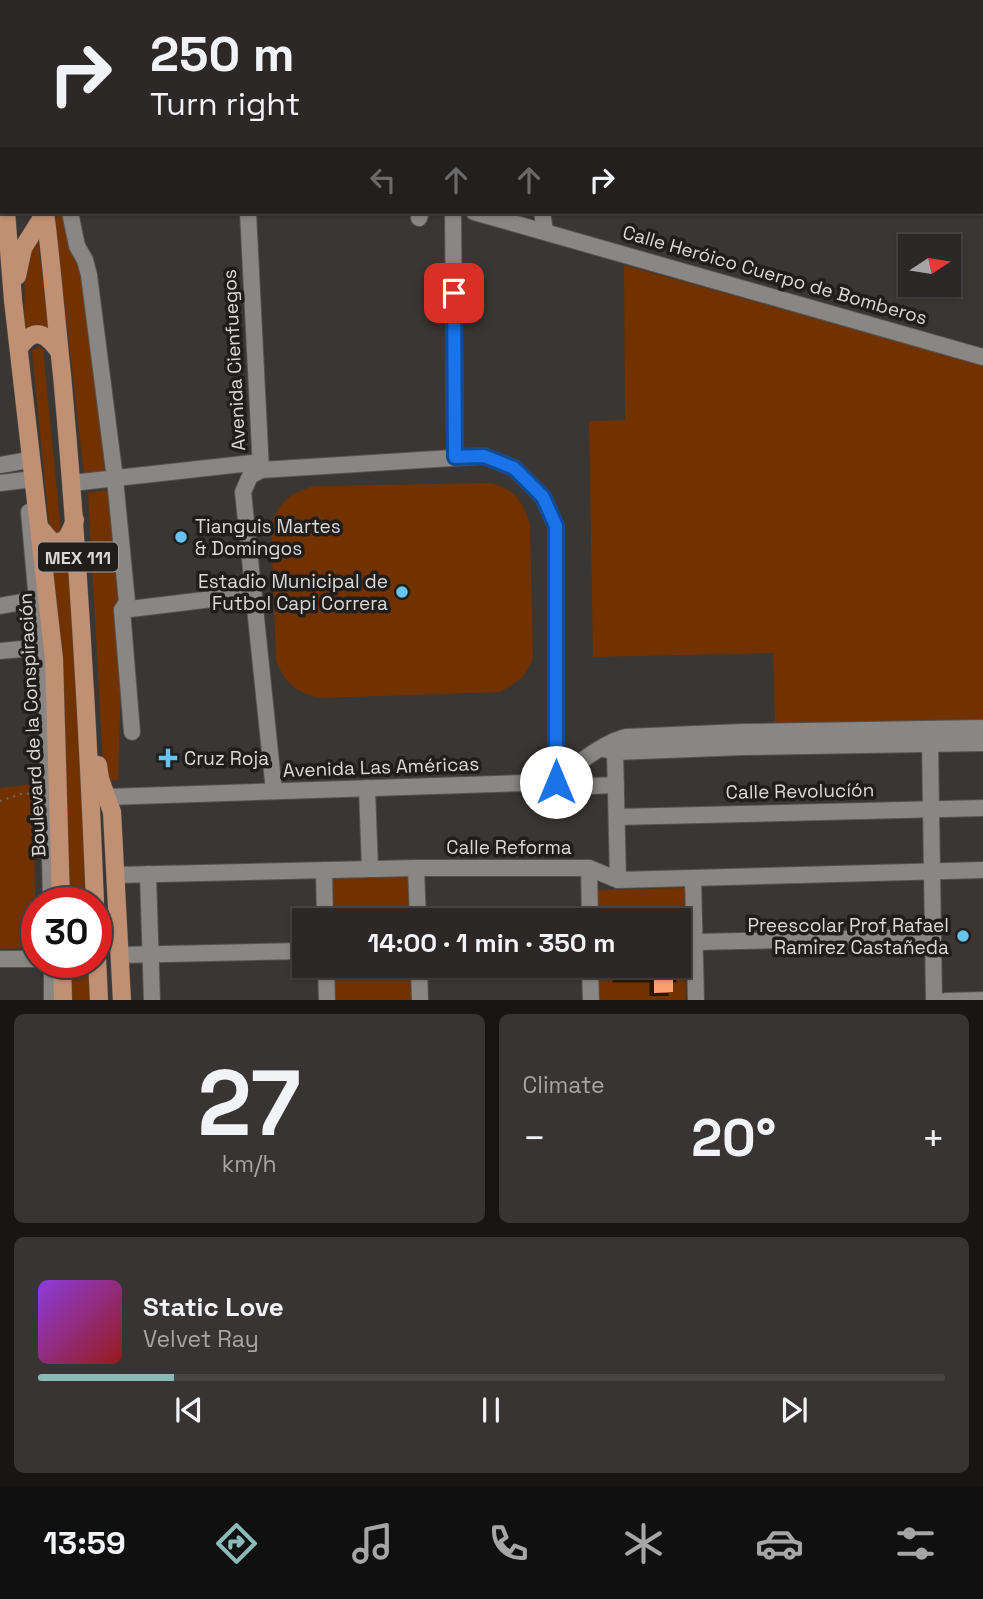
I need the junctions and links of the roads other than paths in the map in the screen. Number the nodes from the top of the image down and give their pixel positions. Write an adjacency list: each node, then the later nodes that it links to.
1 (6, 214): 10 (main road, Boulevard de la Conspiración / MEX 111)
2 (44, 214): 11 (main road)
3 (45, 214): 13 (main road, MEX 111)
4 (70, 214): 20 (street)
5 (248, 214): 19 (street, Avenida Cienfuegos)
6 (453, 214): 16 (street)
7 (542, 214): 9 (street)
8 (501, 215): 9 (street, Calle Heróico Cuerpo de Bomberos)
9 (545, 231): 14 (street, Calle Heróico Cuerpo de Bomberos)
10 (6, 272): 11 (main road, Boulevard de la Conspiración / MEX 111)
11 (13, 300): 12 (main road, Boulevard de la Conspiración / MEX 111)
12 (19, 348): 13 (main road); 15 (main road, Boulevard de la Conspiración / MEX 111)
13 (59, 351): 23 (main road, MEX 111)
14 (983, 357)
15 (22, 377): 17 (street); 25 (main road, Boulevard de la Conspiración / MEX 111)
16 (455, 457): 19 (street); 40 (street)
17 (23, 461): 18 (street); 21 (street)
18 (0, 465)
19 (260, 466): 20 (street); 26 (street, Avenida Cienfuegos)
20 (115, 479): 23 (street); 29 (street)
21 (25, 480): 22 (street); 27 (street)
22 (0, 483)
23 (72, 483): 24 (main road, MEX 111)
24 (76, 519): 25 (main road); 32 (main road, MEX 111)
25 (40, 528): 59 (main road, Boulevard de la Conspiración / MEX 111)
26 (253, 594): 29 (street); 43 (street, Avenida Cienfuegos)
27 (38, 599): 28 (street); 30 (street)
28 (0, 606)
29 (122, 610): 34 (street)
30 (43, 647): 31 (street); 58 (street)
31 (0, 651)
32 (87, 700): 44 (main road); 60 (main road, MEX 111)
33 (983, 728): 35 (street)
34 (132, 732)
35 (953, 736): 36 (street); 37 (street); 38 (street)
36 (743, 739): 37 (street); 39 (street)
37 (930, 743): 46 (street)
38 (983, 743)
39 (612, 747): 40 (street); 41 (street)
40 (556, 782): 41 (street, Avenida Las Américas); 42 (street, Avenida Las Américas)
41 (616, 785): 47 (street)
42 (367, 788): 43 (street, Avenida Las Américas); 50 (street)
43 (274, 791): 44 (street, Avenida Las Américas)
44 (107, 797): 55 (main road)
45 (983, 808): 46 (street, Calle Revolucíón)
46 (931, 810): 47 (street, Calle Revolucíón); 53 (street)
47 (617, 817): 57 (street)
48 (416, 868): 49 (street, Calle Reforma); 50 (street, Calle Reforma); 62 (street)
49 (589, 868): 57 (street, Calle Reforma); 63 (street)
50 (370, 869): 51 (street, Calle Reforma)
51 (324, 870): 54 (street, Calle Reforma); 61 (street)
52 (983, 870): 53 (street, Calle Reforma)
53 (932, 871): 56 (street, Calle Reforma); 64 (street)
54 (149, 874): 55 (street, Calle Reforma); 67 (street)
55 (115, 875): 68 (main road)
56 (693, 877): 57 (street, Calle Reforma); 65 (street)
57 (618, 880)
58 (51, 887)
59 (61, 887)
60 (94, 887)
61 (325, 908)
62 (418, 908)
63 (590, 908)
64 (933, 937): 65 (street); 86 (street)
65 (695, 942): 85 (street)
66 (292, 951): 67 (street)
67 (150, 954): 68 (street); 81 (street)
68 (120, 955): 80 (main road)
69 (21, 958): 70 (street)
70 (0, 959)
71 (52, 978): 77 (street)
72 (62, 978): 78 (main road)
73 (98, 978): 79 (main road)
74 (326, 978): 82 (street)
75 (419, 978): 83 (street)
76 (590, 978): 84 (street)
77 (52, 1000)
78 (63, 1000)
79 (99, 1000)
80 (122, 1000)
81 (152, 1000)
82 (327, 1000)
83 (420, 1000)
84 (591, 1000)
85 (696, 1000)
86 (934, 1000)
87 (946, 1000): 88 (street)
88 (983, 1000)

